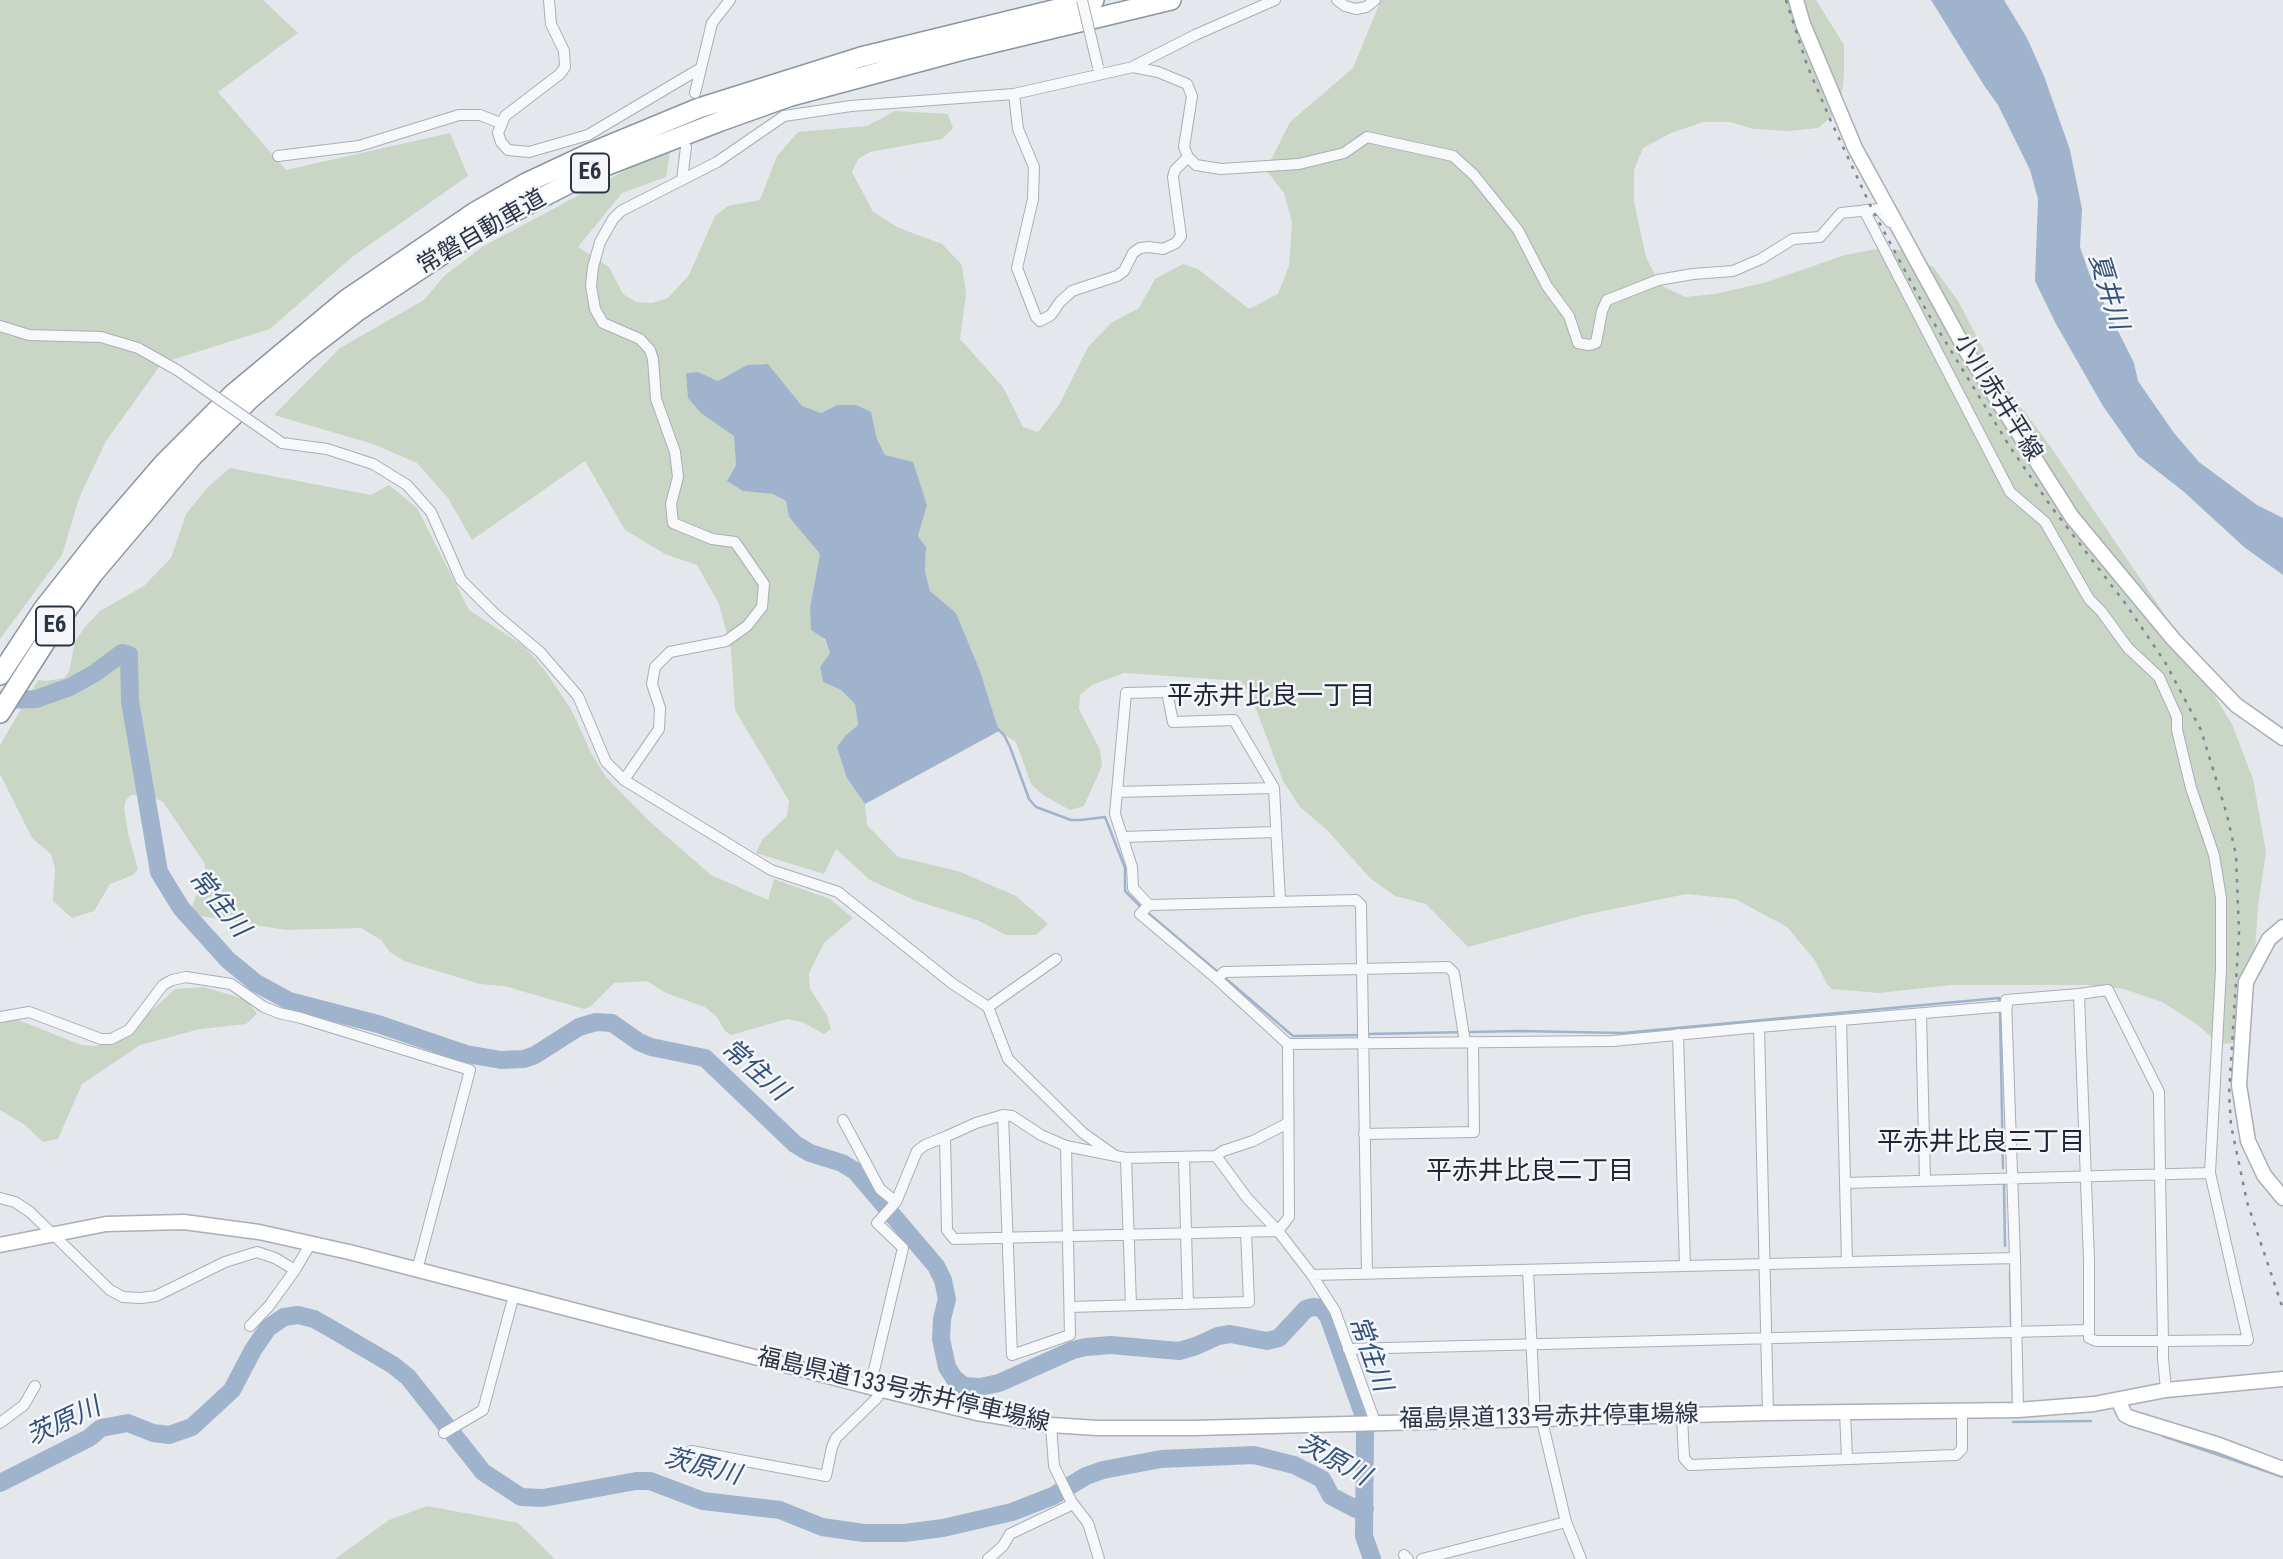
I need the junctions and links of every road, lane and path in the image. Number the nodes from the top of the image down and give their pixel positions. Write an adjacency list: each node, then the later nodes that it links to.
1 (549, 0): 15 (street)
2 (730, 0): 11 (street)
3 (1082, 0): 12 (street, bridge)
4 (1094, 0): 23 (highway, 常磐自動車道 / E6)
5 (1171, 0): 24 (highway, 常磐自動車道 / E6)
6 (1275, 0): 10 (street)
7 (1337, 0): 8 (street)
8 (1375, 0)
9 (1796, 0): 21 (main road, 小川赤井平線)
10 (1133, 67): 12 (street); 18 (street)
11 (701, 68): 13 (street); 15 (street)
12 (1099, 71): 14 (street)
13 (695, 93)
14 (1014, 93): 18 (street); 19 (street)
15 (500, 123): 17 (street)
16 (686, 147): 19 (street)
17 (278, 156)
18 (1188, 157): 20 (street)
19 (682, 180): 26 (street)
20 (1864, 210): 21 (street); 59 (street)
21 (1902, 230): 25 (main road, 小川赤井平線)
22 (0, 326): 26 (street, bridge)
23 (0, 675)
24 (0, 713)
25 (2283, 738)
26 (624, 780): 39 (street)
27 (1274, 788): 28 (street); 28 (street); 29 (street)
28 (1117, 792): 30 (street)
29 (1275, 832): 30 (street); 31 (street)
30 (1123, 836): 32 (street)
31 (1280, 901): 32 (street); 35 (street)
32 (1146, 908): 36 (street)
33 (2283, 927): 65 (main road)
34 (1056, 959): 39 (street)
35 (1362, 969): 36 (street); 45 (street); 46 (street)
36 (1220, 976): 47 (street)
37 (2079, 994): 38 (street); 58 (street); 60 (street)
38 (2007, 1006): 40 (street); 61 (street)
39 (988, 1007): 54 (street)
40 (1921, 1014): 42 (street); 62 (street)
41 (0, 1017): 81 (street)
42 (1841, 1020): 43 (street); 63 (street)
43 (1759, 1027): 44 (street); 78 (street)
44 (1678, 1034): 46 (street); 79 (street)
45 (1362, 1037): 46 (street); 47 (street); 51 (street)
46 (1466, 1037): 51 (street)
47 (1288, 1044): 50 (street)
48 (1003, 1115): 52 (street); 53 (street); 73 (street)
49 (843, 1120): 66 (street)
50 (1288, 1123): 55 (street); 67 (street)
51 (1364, 1134): 83 (street)
52 (944, 1137): 66 (street); 73 (street)
53 (1066, 1146): 54 (street); 72 (street)
54 (1114, 1155): 56 (street)
55 (1216, 1156): 57 (street); 67 (street)
56 (1126, 1158): 57 (street); 71 (street)
57 (1185, 1158): 69 (street)
58 (2160, 1173): 59 (street); 60 (street); 93 (street)
59 (2210, 1173): 93 (street)
60 (2086, 1176): 61 (street); 90 (street)
61 (2013, 1178): 62 (street); 76 (street)
62 (1925, 1180): 63 (street)
63 (1845, 1183): 77 (street)
64 (0, 1198): 70 (street)
65 (2283, 1198)
66 (895, 1205): 98 (street)
67 (1278, 1231): 68 (street); 84 (street)
68 (1245, 1232): 69 (street); 86 (street)
69 (1186, 1233): 71 (street); 86 (street)
70 (50, 1234): 74 (main road, 福島県道133号赤井停車場線); 75 (main road, 福島県道133号赤井停車場線); 80 (street)
71 (1129, 1234): 72 (street); 87 (street)
72 (1068, 1235): 73 (street); 88 (street)
73 (1008, 1237): 88 (street)
74 (311, 1243): 80 (street); 81 (main road, 福島県道133号赤井停車場線)
75 (0, 1245)
76 (2015, 1258): 77 (street); 91 (street)
77 (1847, 1262): 78 (street)
78 (1765, 1264): 79 (street); 92 (street)
79 (1685, 1266): 82 (street)
80 (295, 1270): 89 (street)
81 (417, 1270): 85 (main road, 福島県道133号赤井停車場線)
82 (1528, 1270): 83 (street); 94 (street)
83 (1367, 1274): 84 (street)
84 (1312, 1275): 95 (street)
85 (514, 1295): 98 (main road, 福島県道133号赤井停車場線); 110 (street)
86 (1188, 1304): 87 (street)
87 (1131, 1305): 88 (street)
88 (1070, 1307)
89 (250, 1326)
90 (2089, 1330): 91 (street); 93 (street)
91 (2017, 1333): 92 (street); 102 (street)
92 (1767, 1338): 94 (street); 104 (street)
93 (2163, 1341): 99 (street)
94 (1532, 1344): 95 (street); 106 (street)
95 (1348, 1349): 107 (street)
96 (2283, 1379): 99 (main road, 福島県道133号赤井停車場線)
97 (35, 1386): 108 (street)
98 (876, 1389): 109 (main road, 福島県道133号赤井停車場線); 111 (street)
99 (2166, 1390): 100 (main road, 福島県道133号赤井停車場線)
100 (2118, 1400): 102 (main road, 福島県道133号赤井停車場線); 113 (main road)
101 (1962, 1410): 102 (main road, 福島県道133号赤井停車場線); 103 (main road, 福島県道133号赤井停車場線); 112 (street)
102 (2018, 1410)
103 (1845, 1412): 104 (main road, 福島県道133号赤井停車場線); 112 (street)
104 (1768, 1413): 105 (main road, 福島県道133号赤井停車場線)
105 (1682, 1415): 106 (main road, 福島県道133号赤井停車場線); 112 (street)
106 (1538, 1417): 107 (main road, 福島県道133号赤井停車場線); 115 (street)
107 (1368, 1422): 109 (main road, 福島県道133号赤井停車場線)
108 (0, 1423)
109 (1051, 1425): 114 (street)
110 (444, 1433)
111 (691, 1451)
112 (1847, 1459)
113 (2283, 1469)
114 (1072, 1502): 116 (street); 117 (street)
115 (1566, 1522): 118 (street); 119 (street)
116 (988, 1559)
117 (1098, 1559)
118 (1422, 1559)
119 (1581, 1559)

